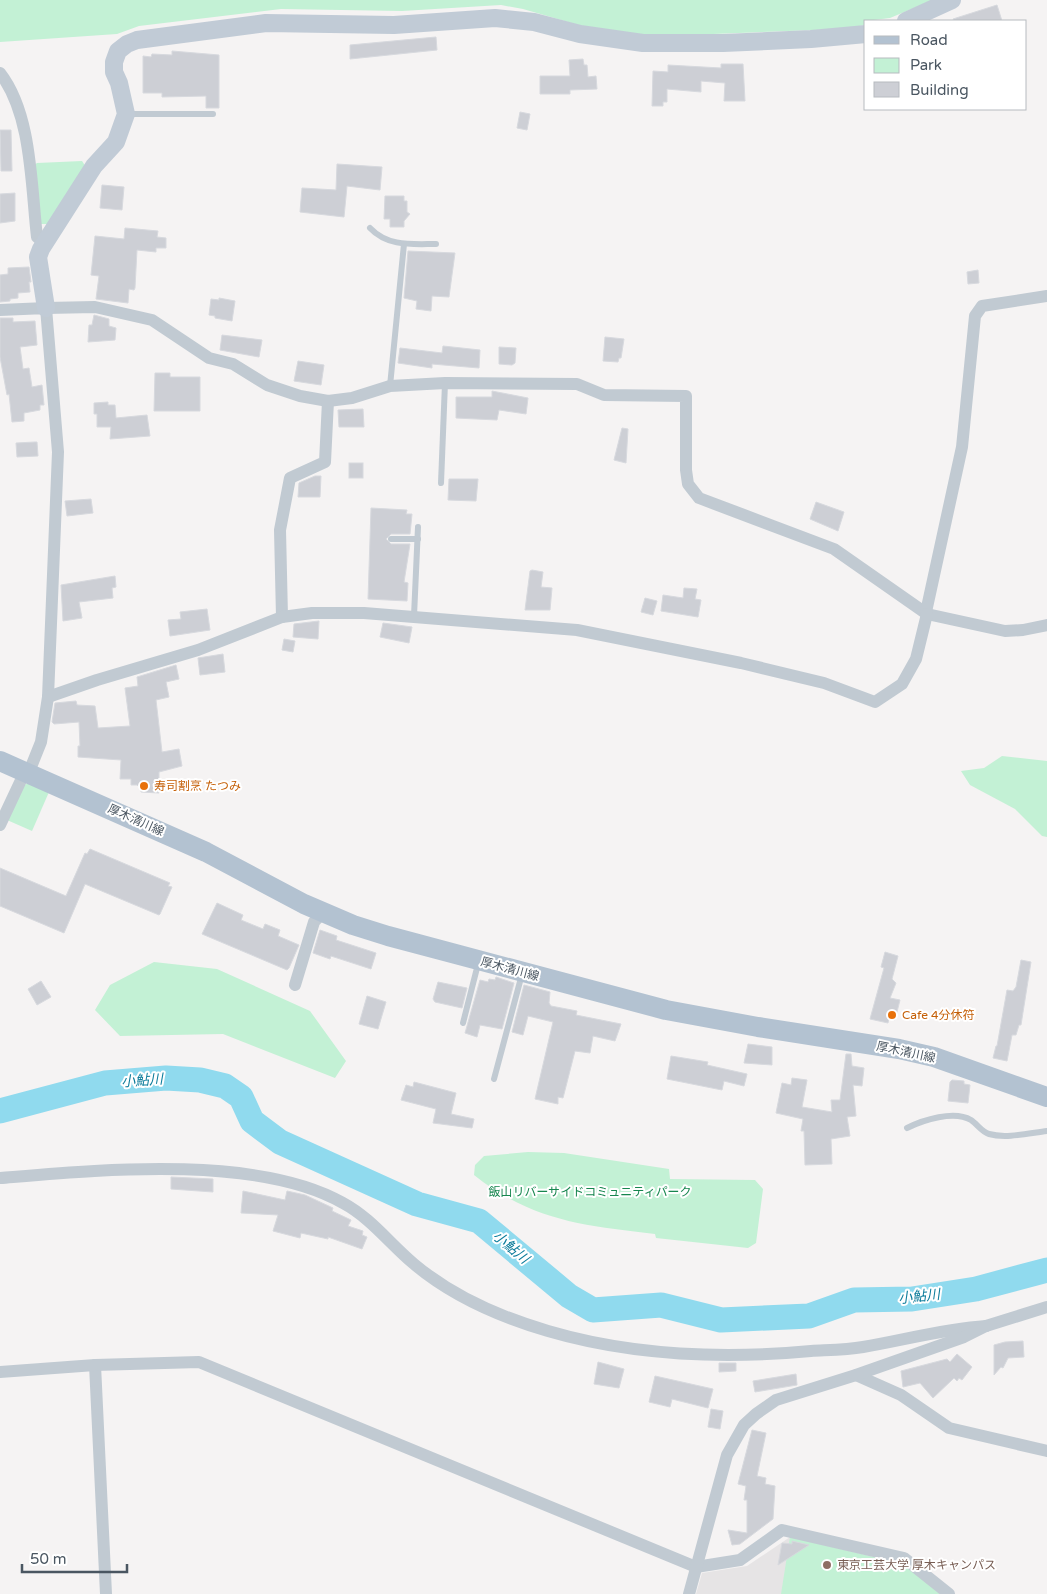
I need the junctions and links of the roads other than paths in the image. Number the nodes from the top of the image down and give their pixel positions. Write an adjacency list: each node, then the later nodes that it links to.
1 (952, 0): 2 (street)
2 (908, 20)
3 (864, 34): 5 (street)
4 (0, 73): 8 (street)
5 (126, 114): 6 (lane); 8 (street)
6 (213, 114)
7 (370, 228): 9 (lane)
8 (44, 242): 12 (street)
9 (404, 244): 10 (lane); 15 (lane)
10 (436, 244)
11 (1047, 296): 21 (street)
12 (46, 308): 13 (street); 16 (street); 25 (street)
13 (0, 310)
14 (445, 383): 15 (street); 17 (lane); 21 (street)
15 (390, 386): 16 (street)
16 (328, 401): 23 (street)
17 (441, 483)
18 (418, 527): 20 (lane)
19 (391, 538): 20 (lane)
20 (418, 540): 22 (lane)
21 (927, 613): 22 (street); 24 (street)
22 (414, 616): 23 (street)
23 (282, 617): 25 (street)
24 (1047, 625)
25 (48, 698): 27 (street)
26 (0, 761): 27 (main road, 厚木清川線)
27 (29, 772): 28 (street); 29 (main road, 厚木清川線)
28 (0, 824)
29 (323, 912): 30 (main road, 厚木清川線); 32 (street)
30 (479, 961): 31 (main road, 厚木清川線); 33 (lane)
31 (522, 972): 34 (lane); 35 (main road, 厚木清川線)
32 (295, 985)
33 (463, 1023)
34 (494, 1079)
35 (1047, 1097)
36 (907, 1128): 37 (lane)
37 (1047, 1131)
38 (0, 1178): 41 (street)
39 (1047, 1307): 40 (street)
40 (986, 1326): 41 (street); 43 (street)
41 (864, 1347): 43 (street)
42 (96, 1365): 44 (street); 47 (street); 48 (street)
43 (869, 1370): 45 (street)
44 (0, 1372)
45 (856, 1375): 46 (street); 47 (street)
46 (1047, 1450)
47 (696, 1567): 49 (street); 50 (street)
48 (106, 1594)
49 (689, 1594)
50 (949, 1594)

